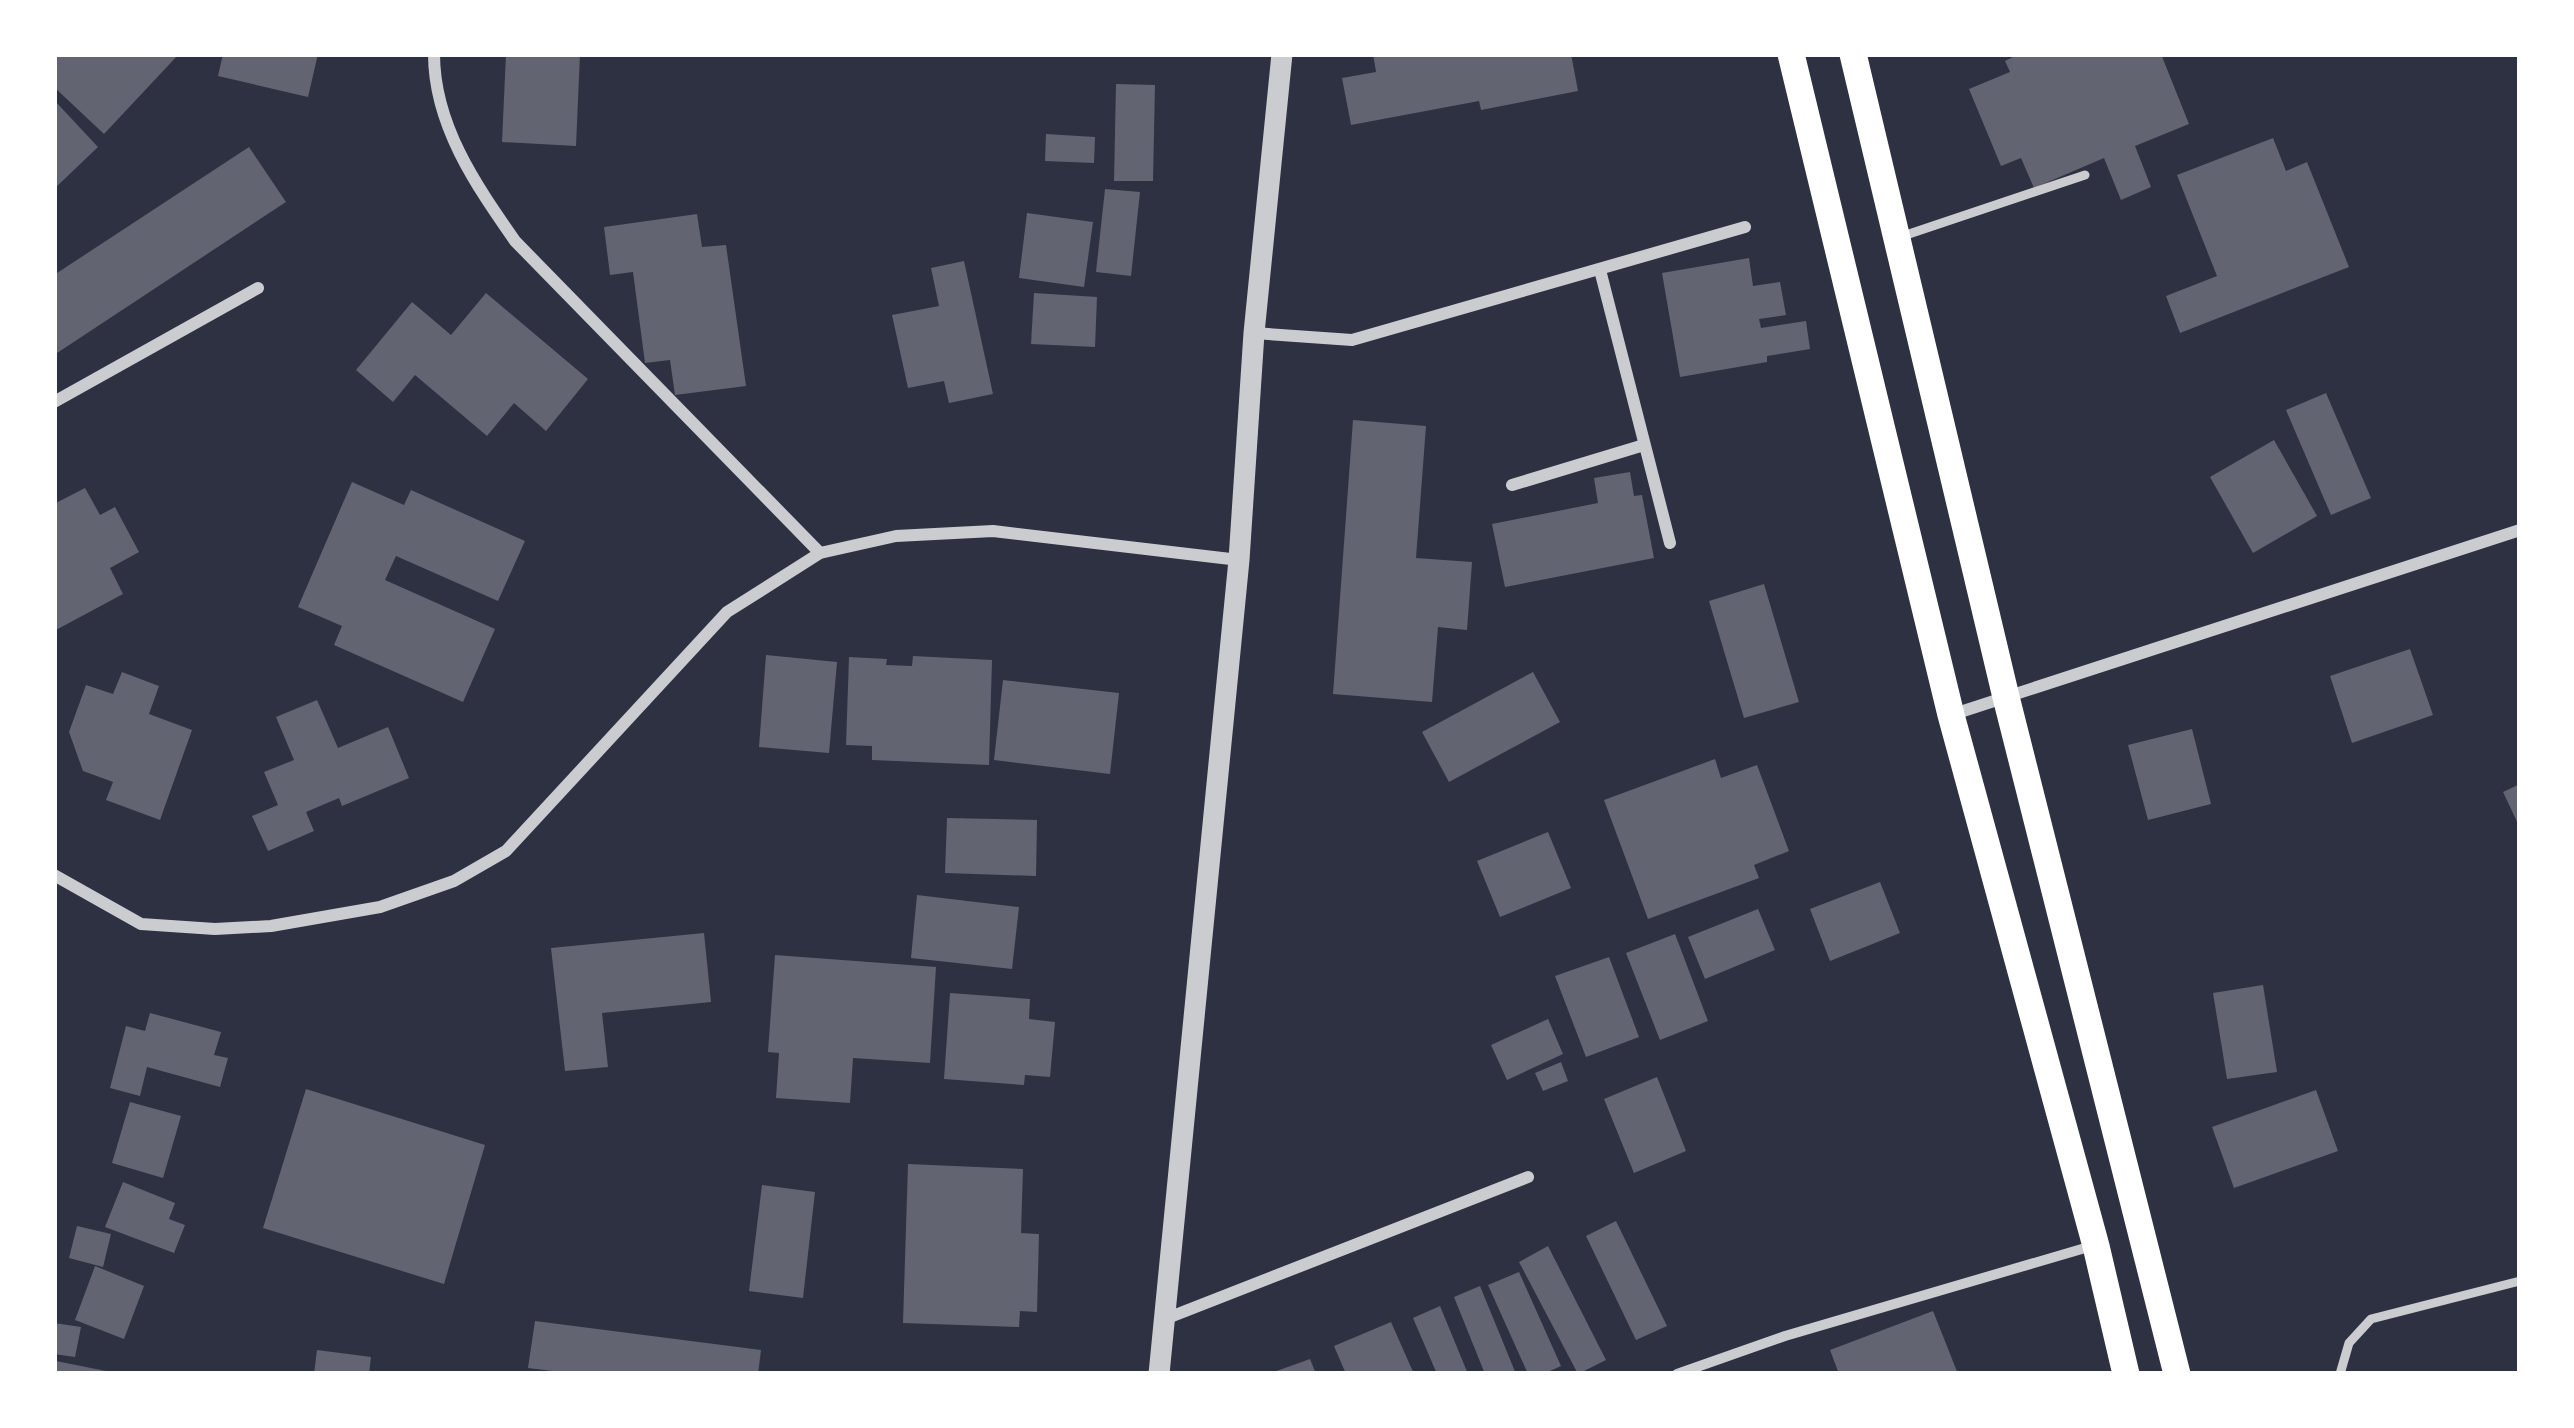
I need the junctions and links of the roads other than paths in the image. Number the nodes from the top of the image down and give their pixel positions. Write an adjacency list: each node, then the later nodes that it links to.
1 (434, 54): 16 (street)
2 (1282, 54): 10 (street)
3 (1791, 54): 19 (main road)
4 (1853, 54): 7 (main road)
5 (2085, 175): 7 (lane)
6 (1744, 227): 8 (street)
7 (1900, 237): 18 (main road)
8 (1600, 270): 10 (street); 12 (street)
9 (258, 288): 11 (street)
10 (1254, 333): 17 (street)
11 (54, 402)
12 (1644, 446): 13 (street); 15 (street)
13 (1512, 485)
14 (2520, 530): 18 (street)
15 (1670, 543)
16 (820, 553): 17 (street); 20 (street)
17 (1239, 560): 24 (street)
18 (2006, 697): 19 (street); 28 (main road)
19 (1951, 715): 22 (main road)
20 (54, 875)
21 (1528, 1177): 24 (street)
22 (2096, 1246): 26 (street); 27 (main road)
23 (2520, 1281): 29 (lane)
24 (1165, 1319): 25 (street)
25 (1159, 1374)
26 (1677, 1374)
27 (2126, 1374)
28 (2176, 1374)
29 (2340, 1374)

